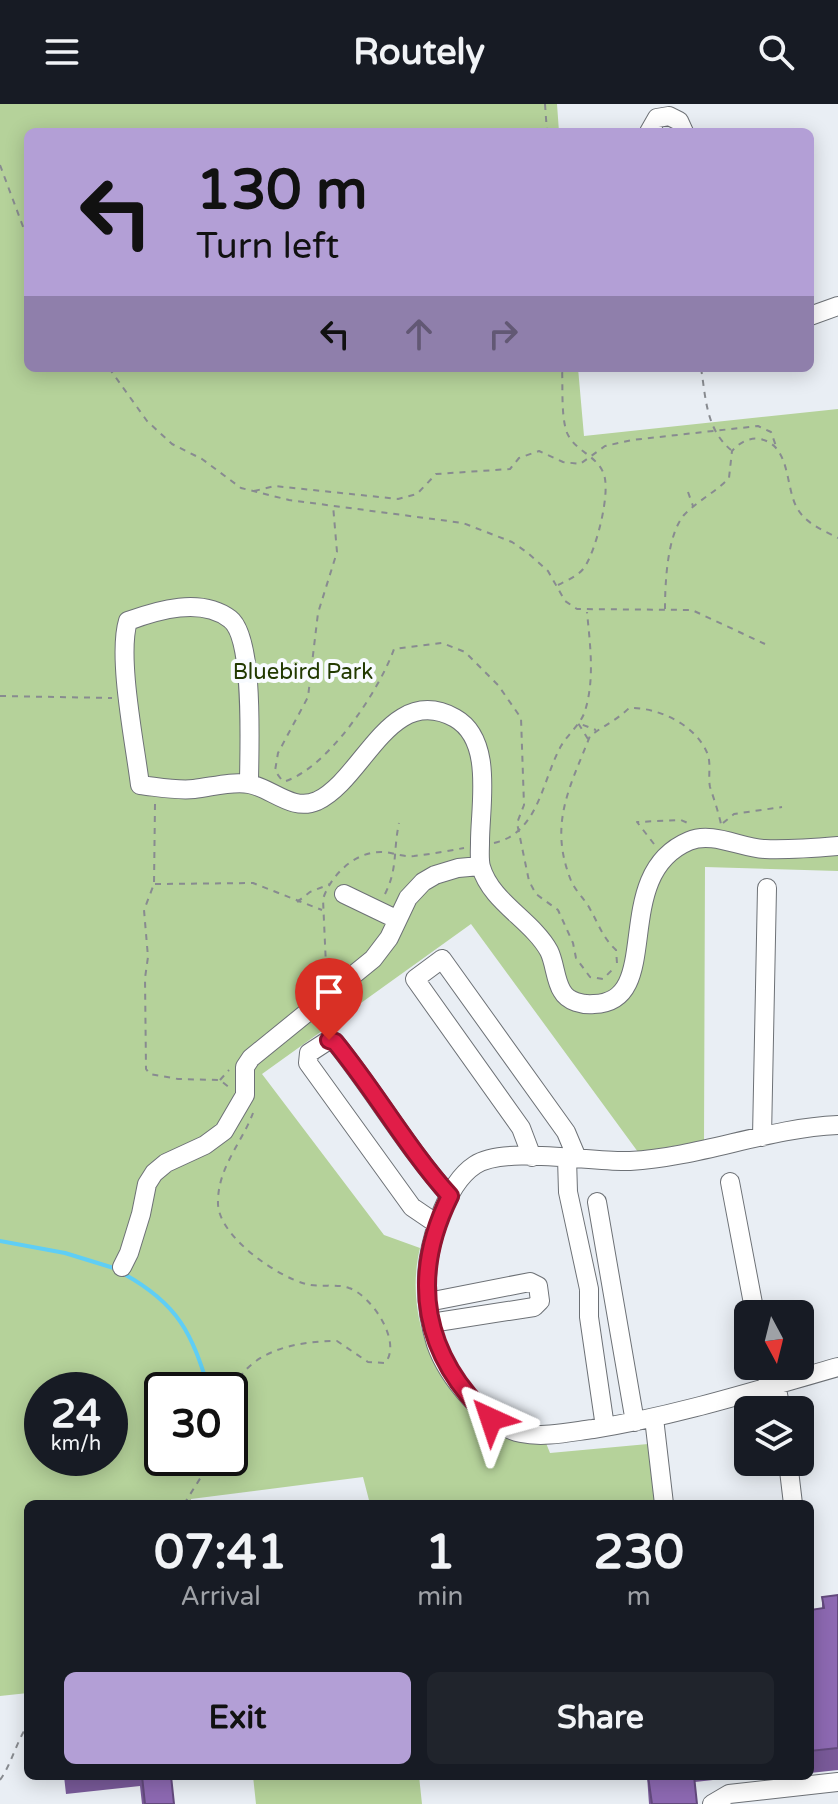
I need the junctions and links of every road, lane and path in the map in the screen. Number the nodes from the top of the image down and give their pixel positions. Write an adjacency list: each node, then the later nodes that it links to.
1 (545, 104): 2 (path)
2 (547, 128)
3 (651, 128): 4 (street)
4 (682, 128)
5 (0, 165): 6 (path)
6 (24, 229)
7 (838, 306): 8 (street)
8 (814, 315)
9 (112, 372): 16 (path)
10 (562, 372): 15 (path)
11 (702, 372): 12 (path)
12 (715, 432): 13 (path); 14 (path); 15 (path)
13 (777, 449): 14 (path); 19 (path)
14 (732, 451): 18 (path)
15 (590, 457): 16 (path); 20 (path)
16 (252, 492): 20 (path)
17 (688, 492): 18 (path)
18 (693, 507): 21 (path)
19 (838, 538)
20 (556, 586): 22 (path)
21 (665, 609): 22 (path); 23 (path)
22 (587, 611): 26 (path)
23 (765, 644)
24 (0, 696): 25 (path)
25 (129, 698): 29 (street); 30 (street)
26 (578, 723): 27 (path); 28 (path); 32 (path)
27 (597, 730)
28 (589, 739)
29 (249, 784): 30 (street); 32 (street)
30 (156, 787): 36 (path)
31 (399, 823): 34 (path)
32 (480, 845): 34 (path); 35 (street)
33 (838, 846): 35 (street)
34 (395, 855): 37 (path); 41 (path)
35 (480, 866): 42 (street)
36 (154, 884): 39 (path); 45 (path)
37 (338, 888): 39 (path); 40 (path); 41 (street)
38 (767, 888): 48 (street)
39 (297, 902): 40 (path)
40 (322, 910): 43 (path)
41 (378, 910): 42 (street)
42 (396, 919): 46 (street)
43 (321, 982)
44 (234, 1061): 45 (path)
45 (220, 1080): 46 (path)
46 (245, 1095): 55 (street); 60 (path)
47 (838, 1125): 48 (street)
48 (762, 1137): 50 (street)
49 (532, 1157): 50 (street); 50 (street); 52 (street)
50 (572, 1158): 66 (street)
51 (730, 1182): 56 (street)
52 (450, 1196): 54 (street); 54 (street)
53 (597, 1202): 65 (street)
54 (437, 1224): 57 (street)
55 (122, 1267)
56 (752, 1300)
57 (428, 1302): 58 (street); 58 (street)
58 (431, 1323): 66 (street)
59 (838, 1367): 62 (street)
60 (245, 1372)
61 (770, 1380): 62 (street)
62 (772, 1386): 63 (street); 64 (street)
63 (776, 1396)
64 (654, 1418): 65 (street); 70 (street)
65 (635, 1422): 66 (street)
66 (605, 1427)
67 (202, 1476): 69 (path)
68 (790, 1476): 71 (street)
69 (187, 1500)
70 (664, 1500)
71 (793, 1500)
72 (24, 1731): 73 (path)
73 (0, 1780)
74 (838, 1782): 75 (street)
75 (712, 1804)

